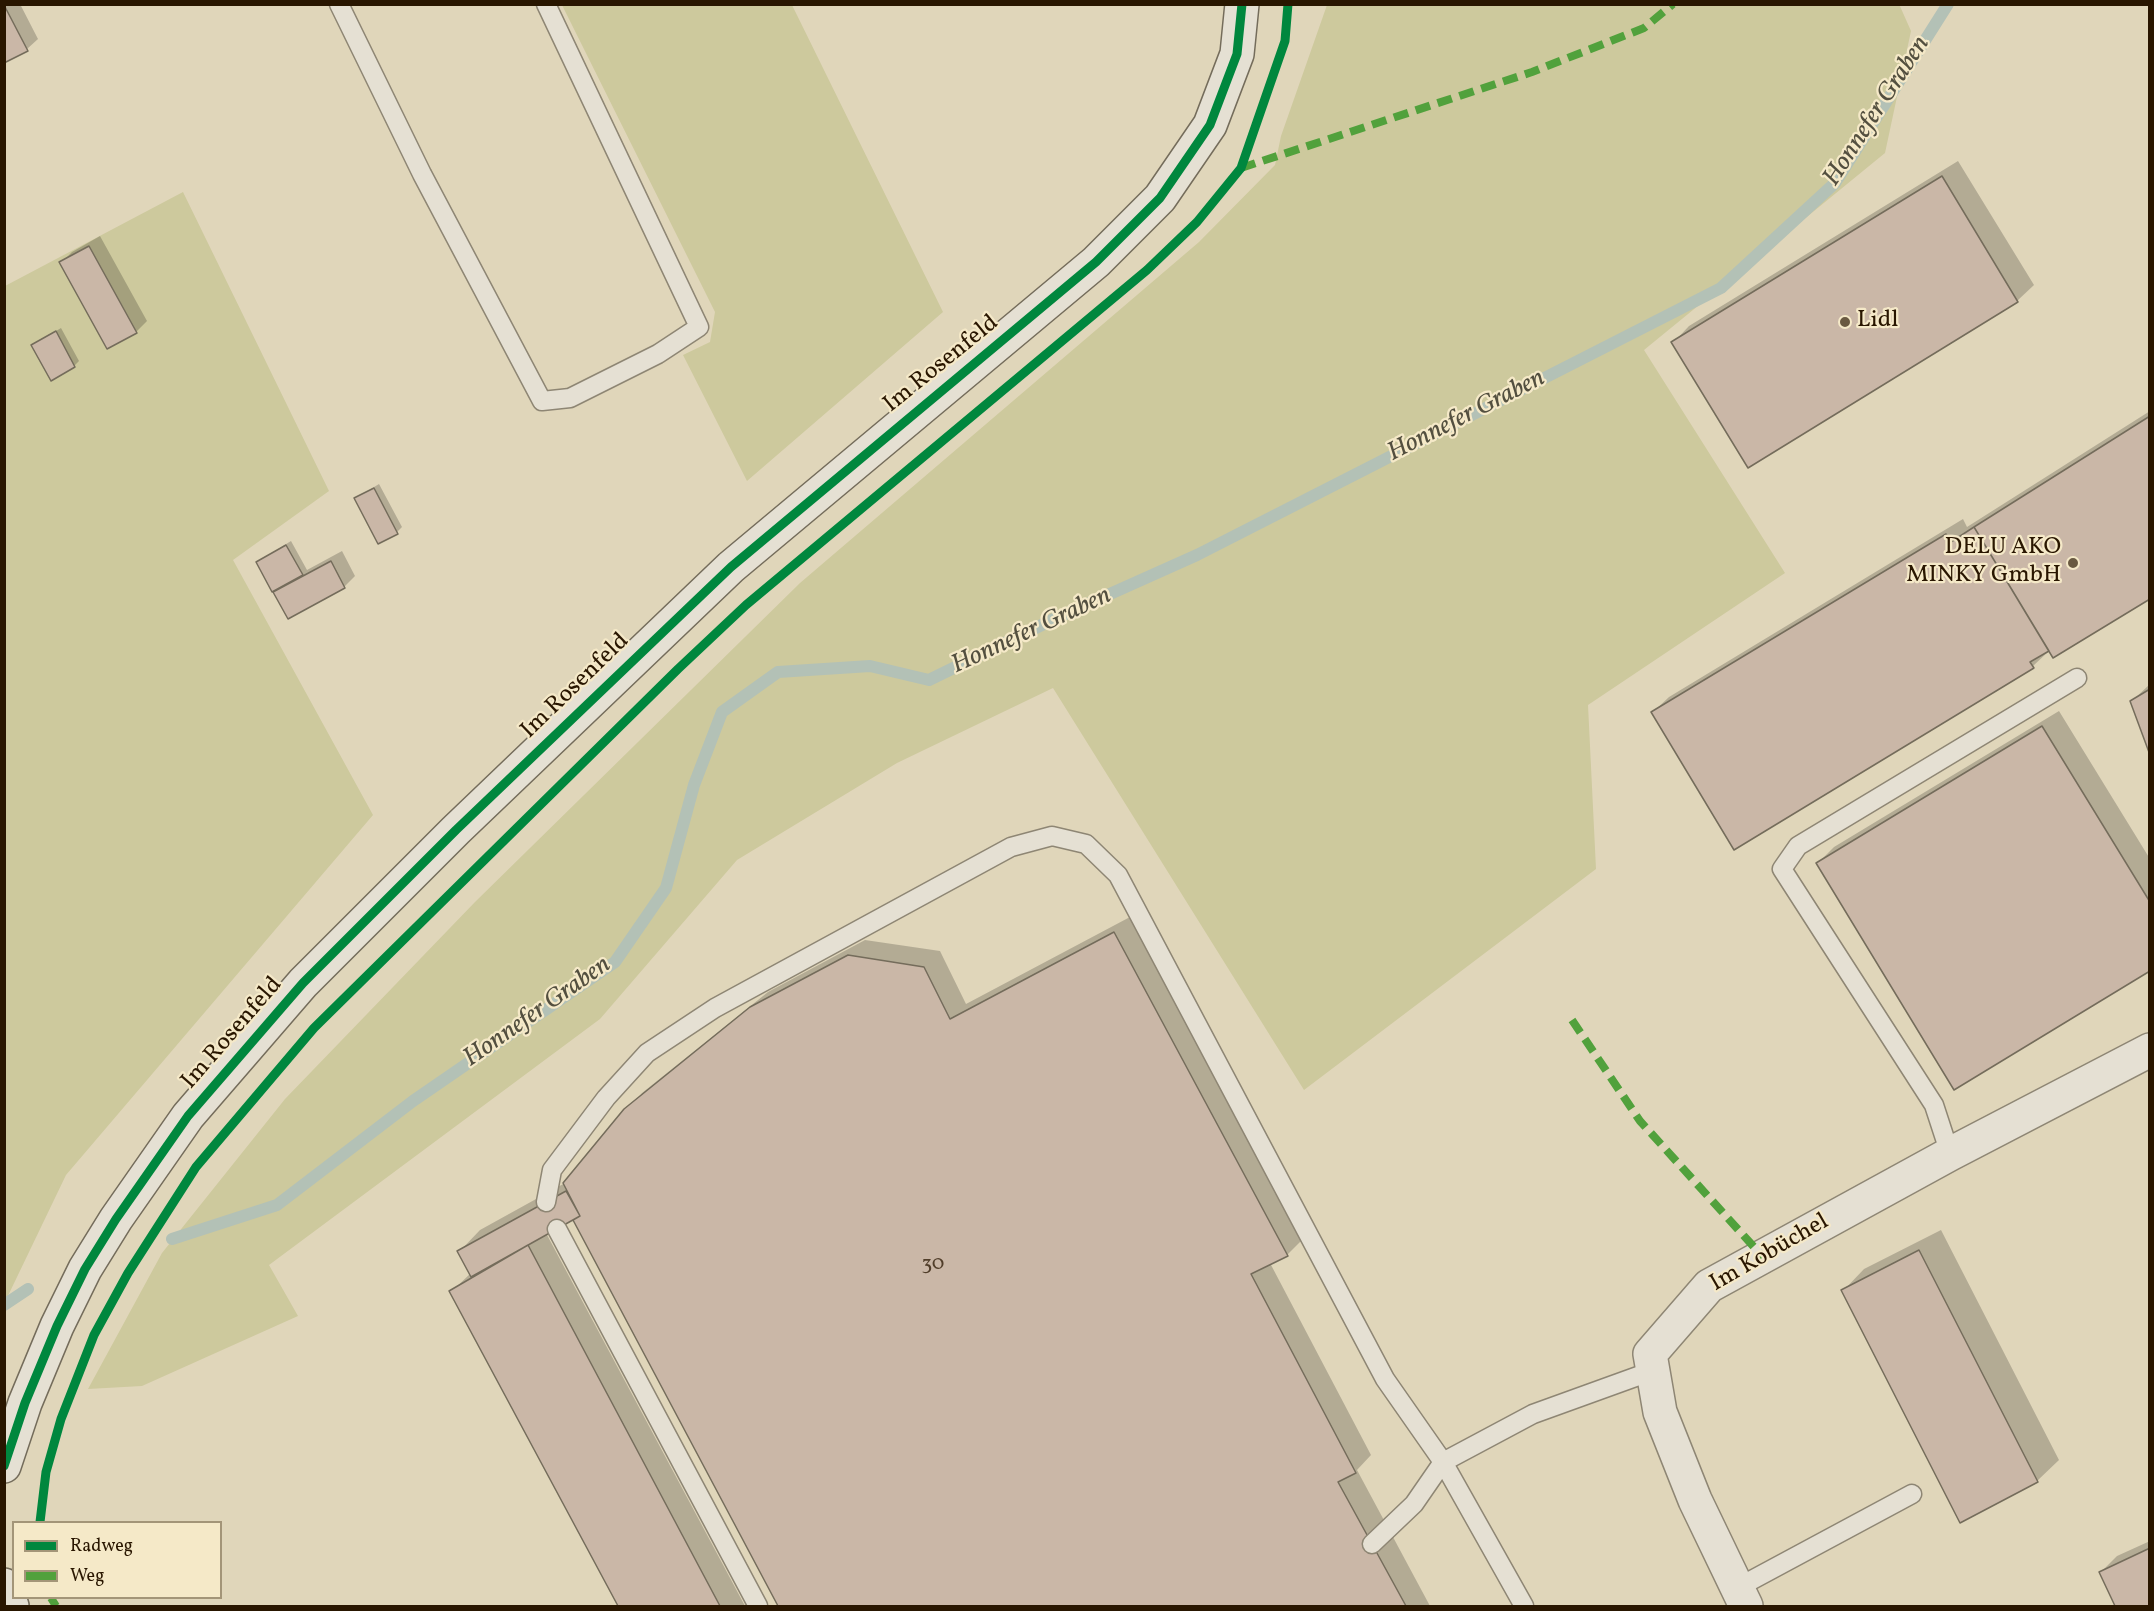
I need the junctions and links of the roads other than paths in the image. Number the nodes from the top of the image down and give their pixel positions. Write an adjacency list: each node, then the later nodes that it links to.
1 (339, 4): 2 (lane)
2 (546, 4)
3 (1242, 4): 11 (street, Im Rosenfeld)
4 (2077, 678): 6 (lane)
5 (2150, 1050): 6 (street, Im Kobüchel)
6 (1950, 1154): 9 (street, Im Kobüchel)
7 (546, 1202): 10 (lane)
8 (557, 1229): 17 (lane)
9 (1652, 1371): 10 (lane); 15 (street, Im Kobüchel)
10 (1443, 1462): 13 (lane); 18 (lane)
11 (4, 1466)
12 (1912, 1494): 15 (lane)
13 (1372, 1544)
14 (4, 1585): 16 (street)
15 (1743, 1601)
16 (12, 1606)
17 (758, 1606)
18 (1524, 1606)

